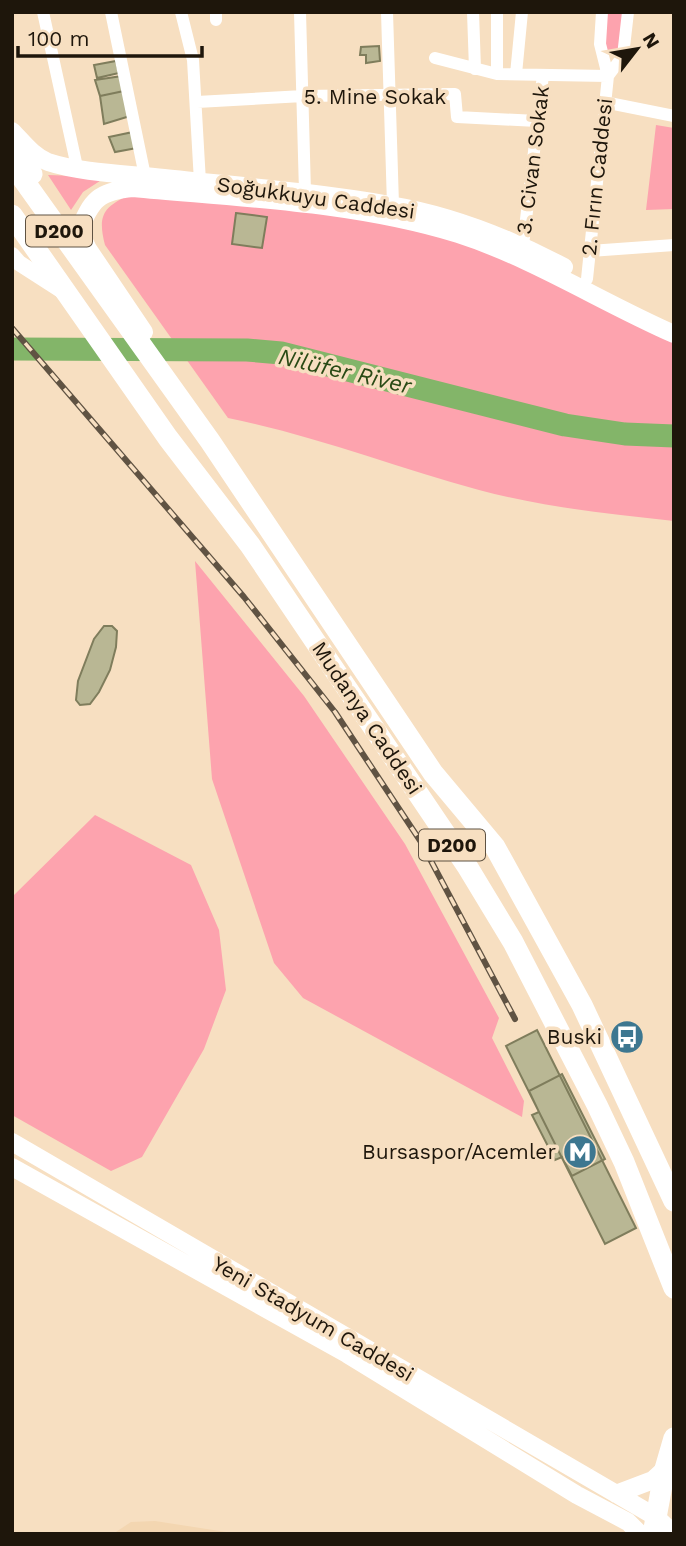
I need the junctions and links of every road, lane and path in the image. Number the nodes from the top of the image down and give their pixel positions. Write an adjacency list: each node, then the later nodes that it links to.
1 (43, 12): 26 (street)
2 (111, 12): 27 (street)
3 (181, 12): 19 (street)
4 (300, 12): 18 (street)
5 (387, 12): 17 (street)
6 (472, 12): 12 (street)
7 (497, 12): 13 (street)
8 (522, 12): 14 (street)
9 (602, 12): 16 (street, 2. Fırın Caddesi)
10 (628, 12): 16 (street, 2. Fırın Caddesi)
11 (435, 58): 12 (street)
12 (475, 69): 13 (street)
13 (498, 74): 14 (street)
14 (516, 74): 15 (street)
15 (543, 75): 16 (street); 22 (street, 3. Civan Sokak)
16 (608, 76): 20 (street, 2. Fırın Caddesi)
17 (390, 93): 18 (street, 5. Mine Sokak); 22 (street, 5. Mine Sokak); 30 (street)
18 (303, 96): 19 (street, 5. Mine Sokak); 29 (street)
19 (197, 102): 28 (street)
20 (604, 102): 21 (street); 34 (street, 2. Fırın Caddesi)
21 (674, 116)
22 (537, 121): 32 (street, 3. Civan Sokak)
23 (12, 131): 26 (main road, Soğukkuyu Caddesi)
24 (12, 144): 37 (highway)
25 (12, 164): 37 (highway, D200)
26 (69, 166): 27 (main road, Soğukkuyu Caddesi)
27 (145, 176): 28 (main road, Soğukkuyu Caddesi)
28 (200, 182): 29 (main road, Soğukkuyu Caddesi)
29 (305, 192): 30 (main road, Soğukkuyu Caddesi)
30 (393, 205): 32 (main road, Soğukkuyu Caddesi)
31 (14, 216): 38 (highway, Mudanya Caddesi / D200)
32 (523, 245): 36 (main road, Soğukkuyu Caddesi)
33 (674, 245): 34 (street)
34 (590, 251): 36 (street, 2. Fırın Caddesi)
35 (12, 255): 38 (main road)
36 (587, 279): 39 (main road, Soğukkuyu Caddesi)
37 (110, 296): 41 (highway, Mudanya Caddesi / D200)
38 (72, 300): 45 (highway, Mudanya Caddesi / D200)
39 (674, 321)
40 (674, 334): 41 (main road, Soğukkuyu Caddesi)
41 (212, 438): 44 (highway, Mudanya Caddesi / D200)
42 (12, 1142): 48 (main road, Yeni Stadyum Caddesi)
43 (12, 1167): 49 (main road, Yeni Stadyum Caddesi)
44 (674, 1201)
45 (674, 1288)
46 (674, 1438): 47 (highway)
47 (665, 1469): 48 (main road); 50 (highway)
48 (615, 1493): 50 (main road, Yeni Stadyum Caddesi)
49 (605, 1510): 51 (main road); 52 (main road, Yeni Stadyum Caddesi)
50 (654, 1525): 53 (main road, Yeni Stadyum Caddesi)
51 (621, 1534)
52 (640, 1534)
53 (674, 1534)

